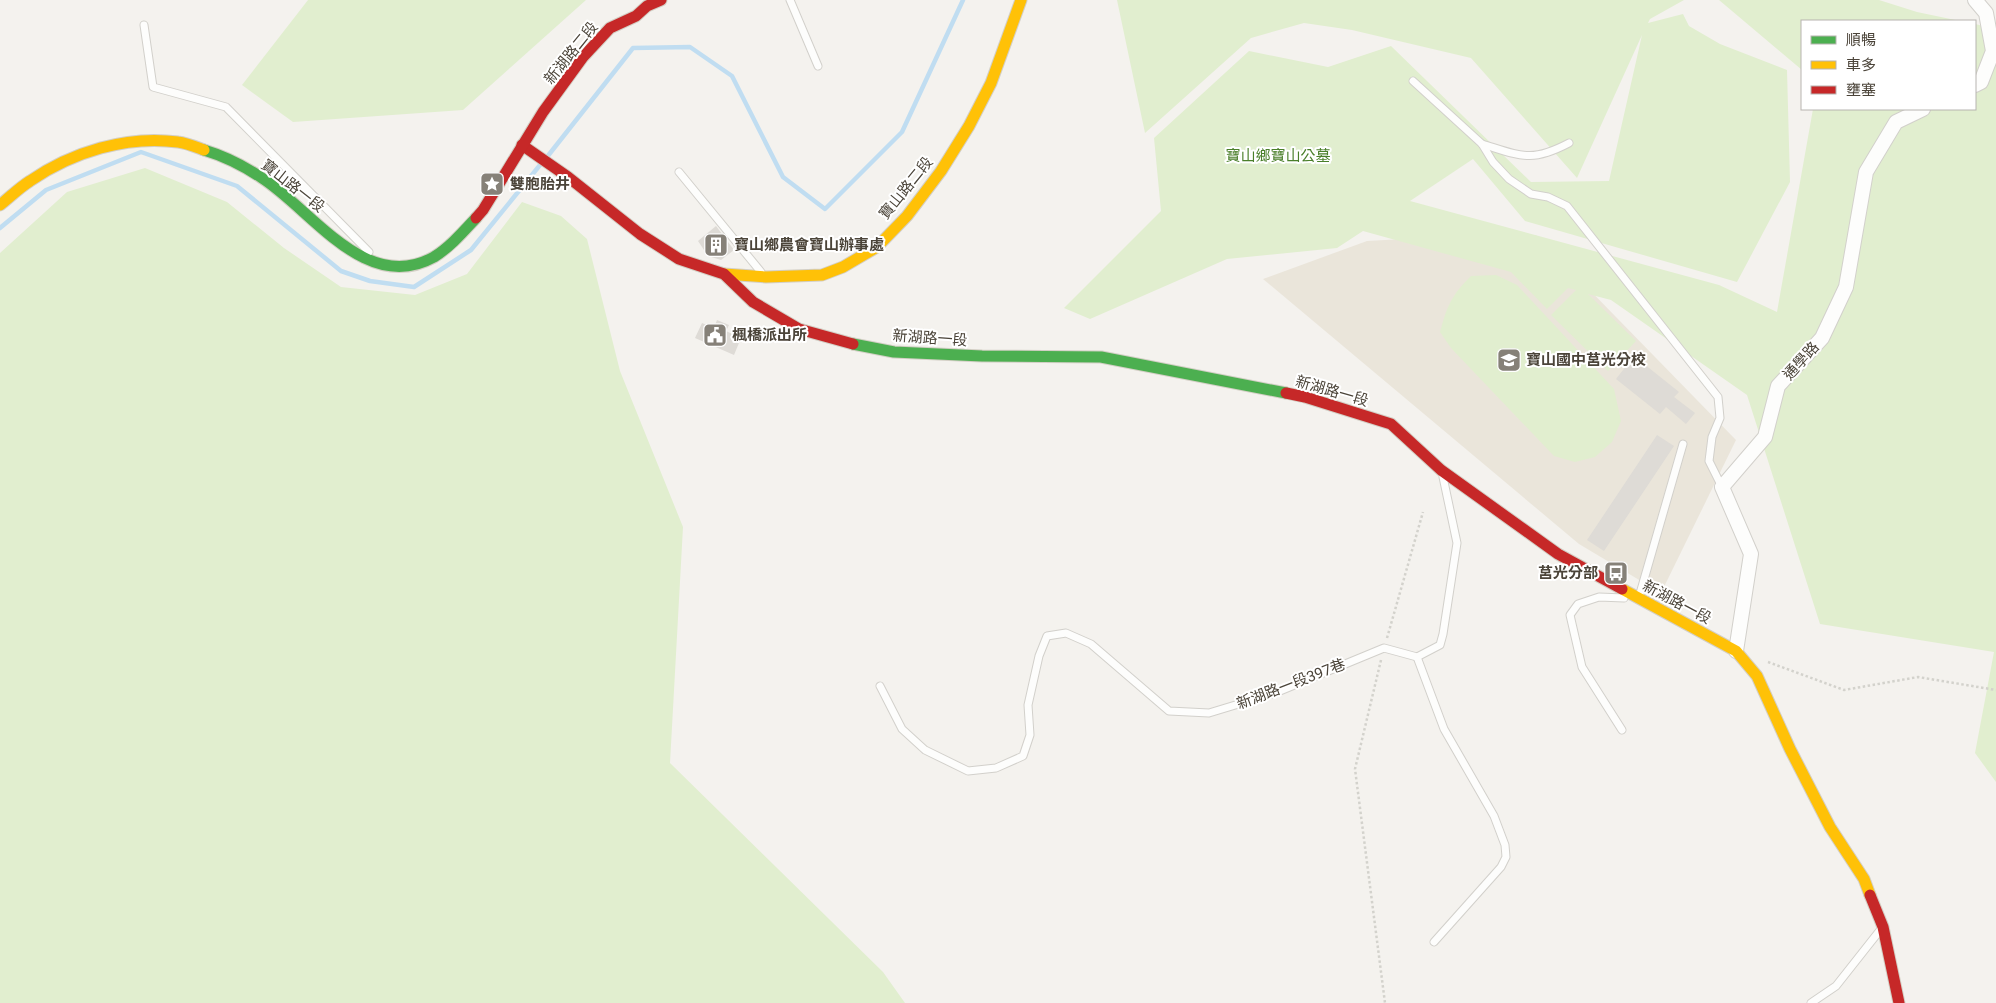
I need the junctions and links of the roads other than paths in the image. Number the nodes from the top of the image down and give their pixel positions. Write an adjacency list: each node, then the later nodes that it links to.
1 (660, 0): 12 (street, 新湖路二段)
2 (790, 0): 6 (lane)
3 (1021, 0): 17 (street, 寶山路二段)
4 (1975, 0): 8 (street)
5 (144, 25): 15 (lane)
6 (818, 66)
7 (1413, 81): 11 (lane)
8 (1976, 84)
9 (1922, 110): 20 (street, 通學路)
10 (1569, 143): 11 (lane)
11 (1482, 144): 20 (lane)
12 (522, 145): 15 (street, 寶山路一段); 16 (street, 新湖路一段)
13 (678, 172): 17 (lane)
14 (0, 205): 15 (street, 寶山路一段)
15 (383, 266)
16 (724, 274): 17 (street, 寶山路二段); 19 (street, 新湖路一段)
17 (766, 277)
18 (1683, 444): 21 (lane)
19 (1441, 470): 21 (street, 新湖路一段); 23 (lane)
20 (1722, 487): 22 (street)
21 (1639, 598): 22 (street, 新湖路一段); 25 (lane)
22 (1736, 651): 26 (street, 新湖路一段)
23 (1417, 657): 24 (lane, 新湖路一段397巷); 27 (lane)
24 (880, 686)
25 (1622, 730)
26 (1883, 927): 28 (lane); 29 (street, 新湖路一段)
27 (1434, 942)
28 (1811, 1003)
29 (1899, 1003)

